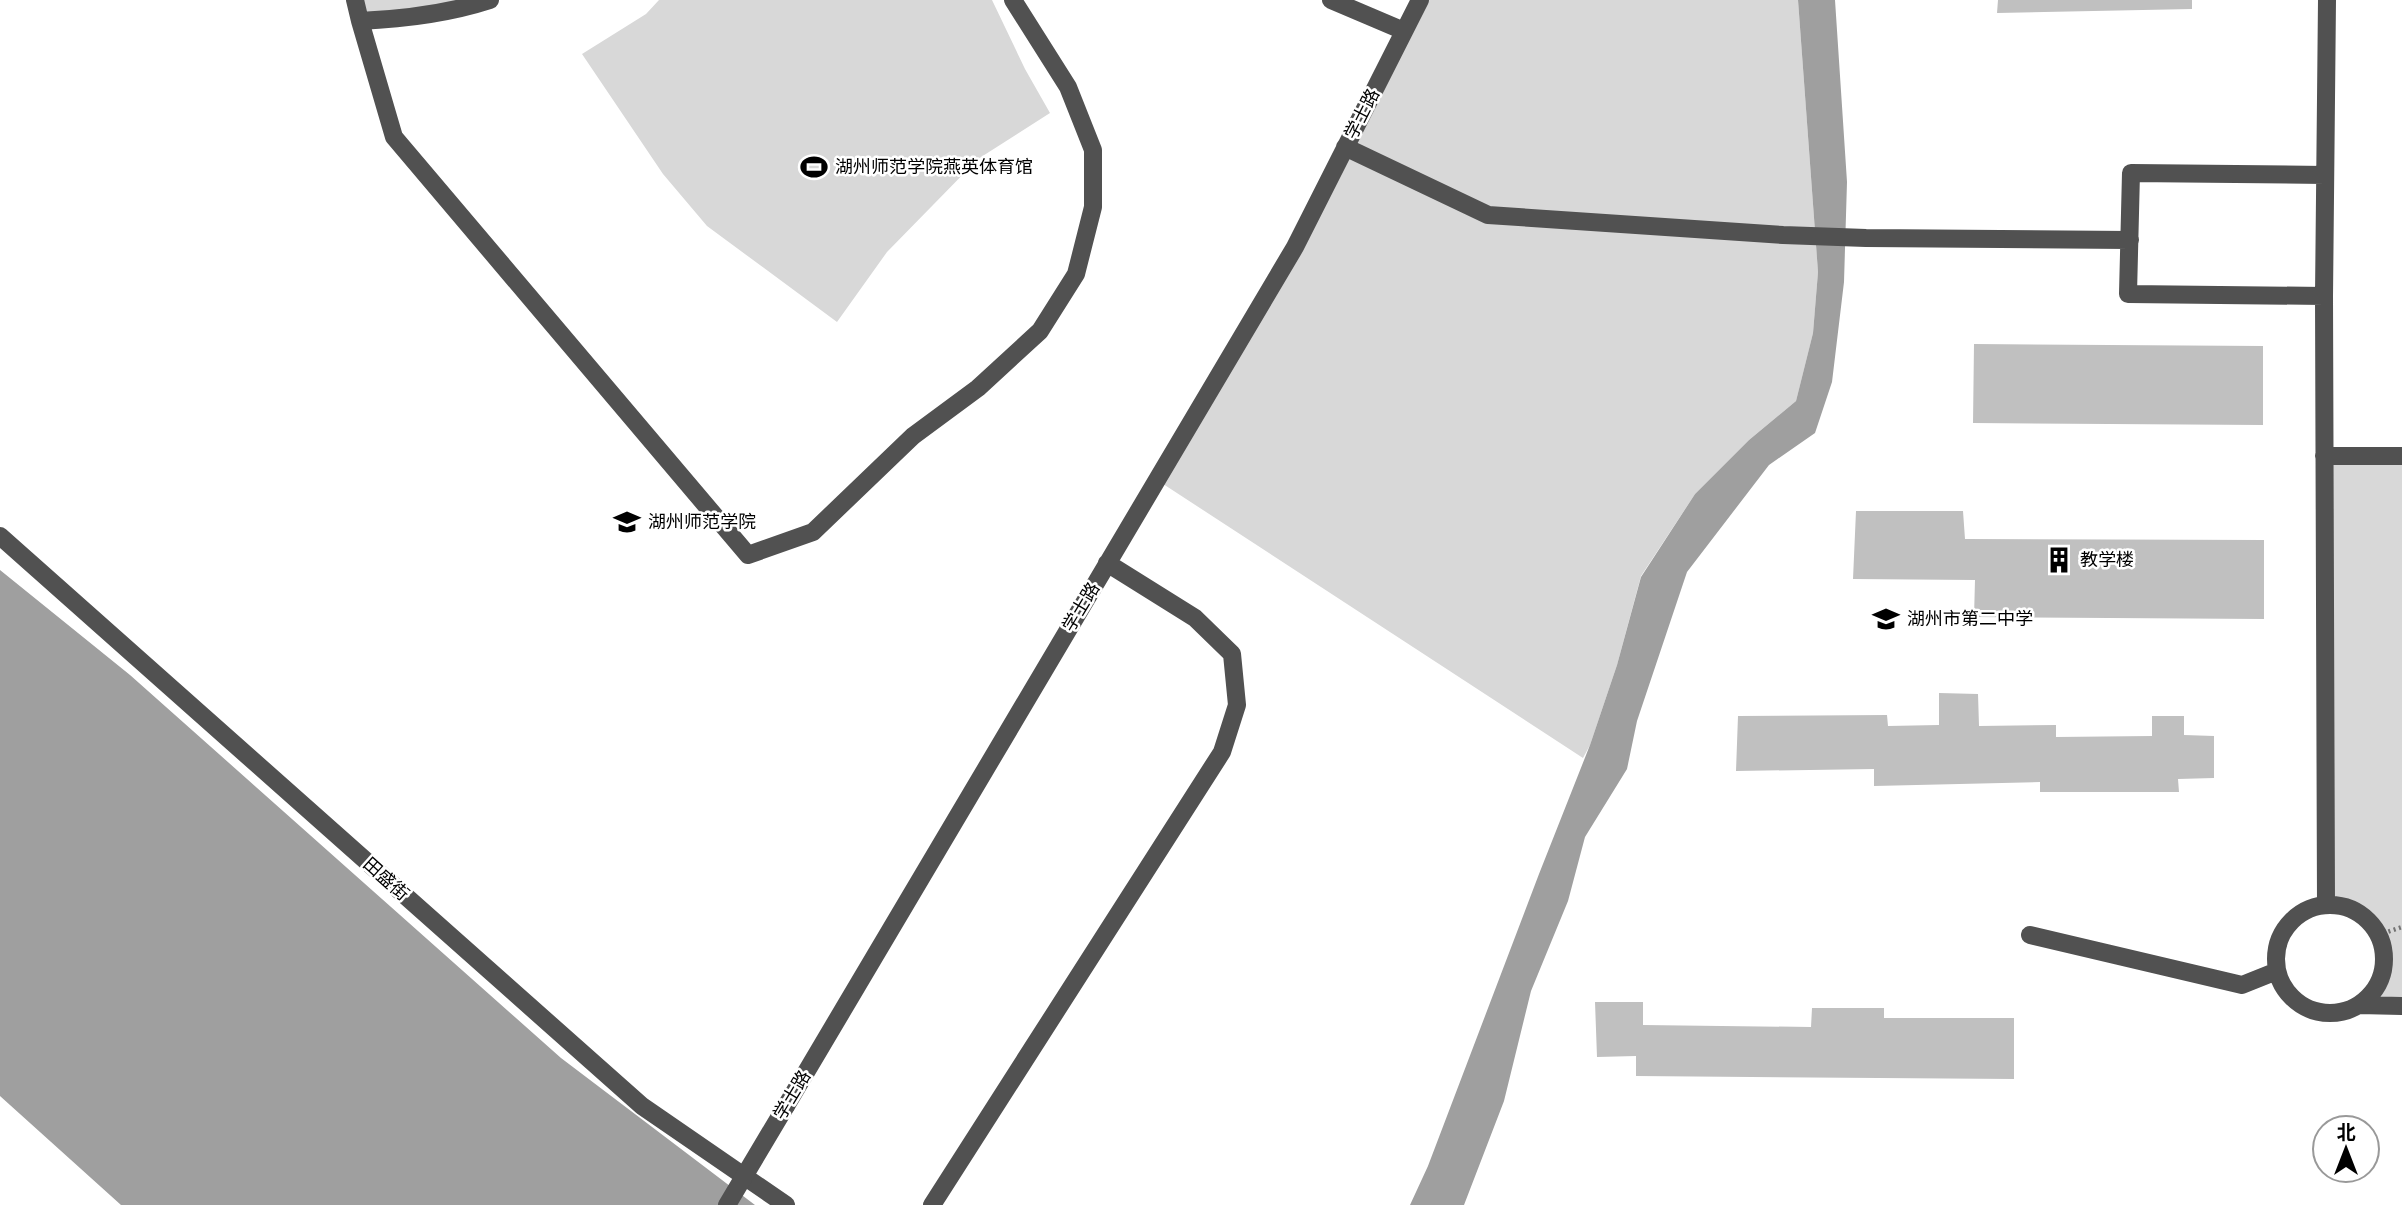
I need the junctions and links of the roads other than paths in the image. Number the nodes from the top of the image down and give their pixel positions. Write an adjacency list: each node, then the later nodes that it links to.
1 (355, 0): 7 (street)
2 (490, 0): 7 (street)
3 (1013, 0): 7 (street)
4 (1331, 0): 8 (street)
5 (1420, 0): 8 (street, 学士路)
6 (2327, 0): 10 (street)
7 (360, 21)
8 (1404, 30): 9 (street, 学士路)
9 (1345, 147): 11 (street); 16 (street, 学士路)
10 (2325, 175): 11 (street); 12 (street)
11 (2130, 240): 12 (street)
12 (2324, 296): 13 (street)
13 (2324, 456): 14 (street); 17 (street)
14 (2402, 456)
15 (0, 536): 23 (street, 田盛街)
16 (1107, 563): 22 (street, 学士路, bridge); 24 (street)
17 (2326, 905): 19 (street); 20 (street)
18 (2030, 935): 19 (street)
19 (2277, 971): 20 (street)
20 (2359, 1005): 21 (street)
21 (2402, 1006)
22 (727, 1205)
23 (786, 1205)
24 (932, 1205)

